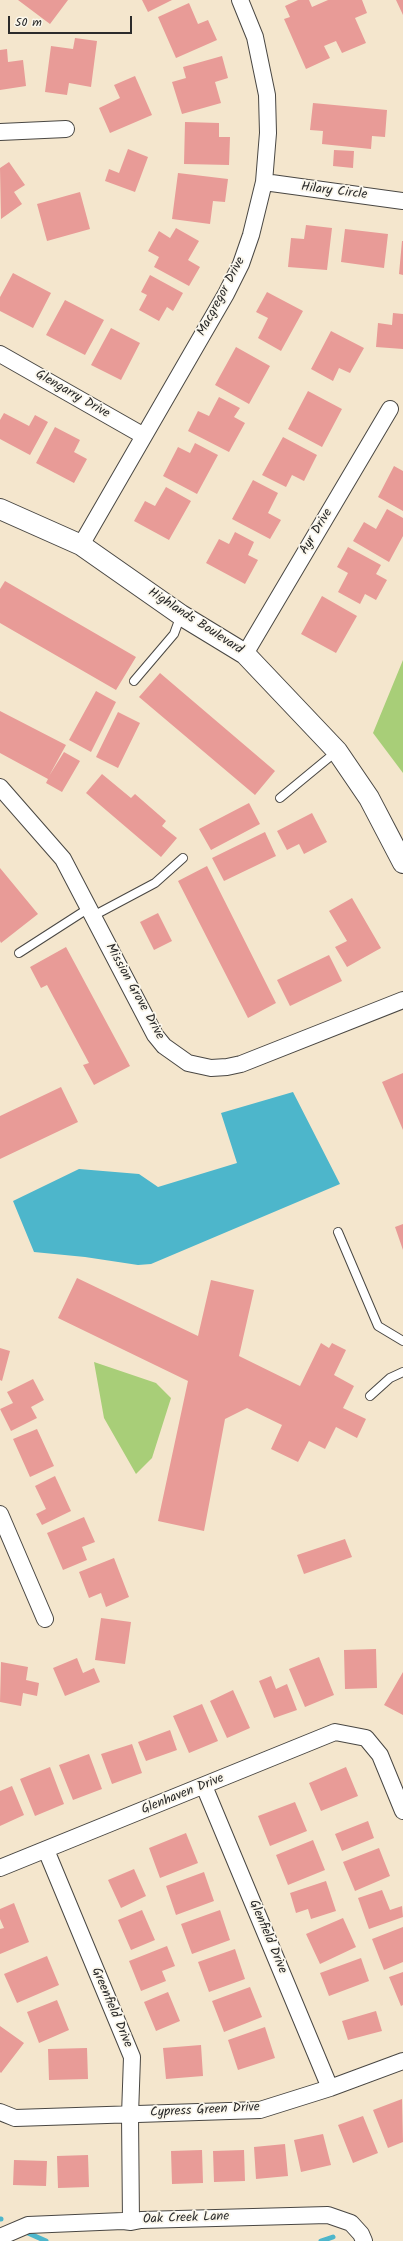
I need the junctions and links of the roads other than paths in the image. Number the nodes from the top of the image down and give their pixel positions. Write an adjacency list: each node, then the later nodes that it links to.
1 (240, 0): 4 (street, Macgregor Drive)
2 (66, 129): 3 (street)
3 (0, 132)
4 (264, 182): 5 (street, Hilary Circle); 8 (street, Macgregor Drive)
5 (403, 201)
6 (0, 354): 8 (street, Glengarry Drive)
7 (390, 409): 12 (street, Ayr Drive)
8 (144, 436): 10 (street, Macgregor Drive)
9 (0, 509): 10 (street, Highlands Boulevard)
10 (81, 545): 11 (street, Highlands Boulevard)
11 (181, 615): 12 (street, Highlands Boulevard); 13 (lane)
12 (245, 654): 14 (street, Highlands Boulevard)
13 (134, 681)
14 (337, 752): 16 (lane); 18 (street, Highlands Boulevard)
15 (0, 787): 19 (street, Mission Grove Drive)
16 (280, 798)
17 (183, 858): 19 (lane)
18 (403, 863)
19 (91, 912): 20 (lane); 21 (street, Mission Grove Drive)
20 (18, 953)
21 (403, 1000)
22 (338, 1232): 23 (lane)
23 (403, 1341)
24 (403, 1372): 25 (lane)
25 (370, 1396)
26 (0, 1514): 27 (street)
27 (46, 1619)
28 (204, 1786): 29 (street, Glenhaven Drive); 30 (street, Glenhaven Drive); 33 (street, Glenfield Drive)
29 (403, 1811)
30 (46, 1850): 31 (street, Glenhaven Drive); 35 (street, Greenfield Drive)
31 (0, 1868)
32 (403, 2061): 33 (street, Cypress Green Drive)
33 (330, 2088): 35 (street, Cypress Green Drive)
34 (0, 2112): 35 (street, Cypress Green Drive)
35 (130, 2115): 36 (street, Greenfield Drive)
36 (132, 2222): 37 (street, Oak Creek Lane); 38 (street, Oak Creek Lane)
37 (0, 2237)
38 (364, 2241)

